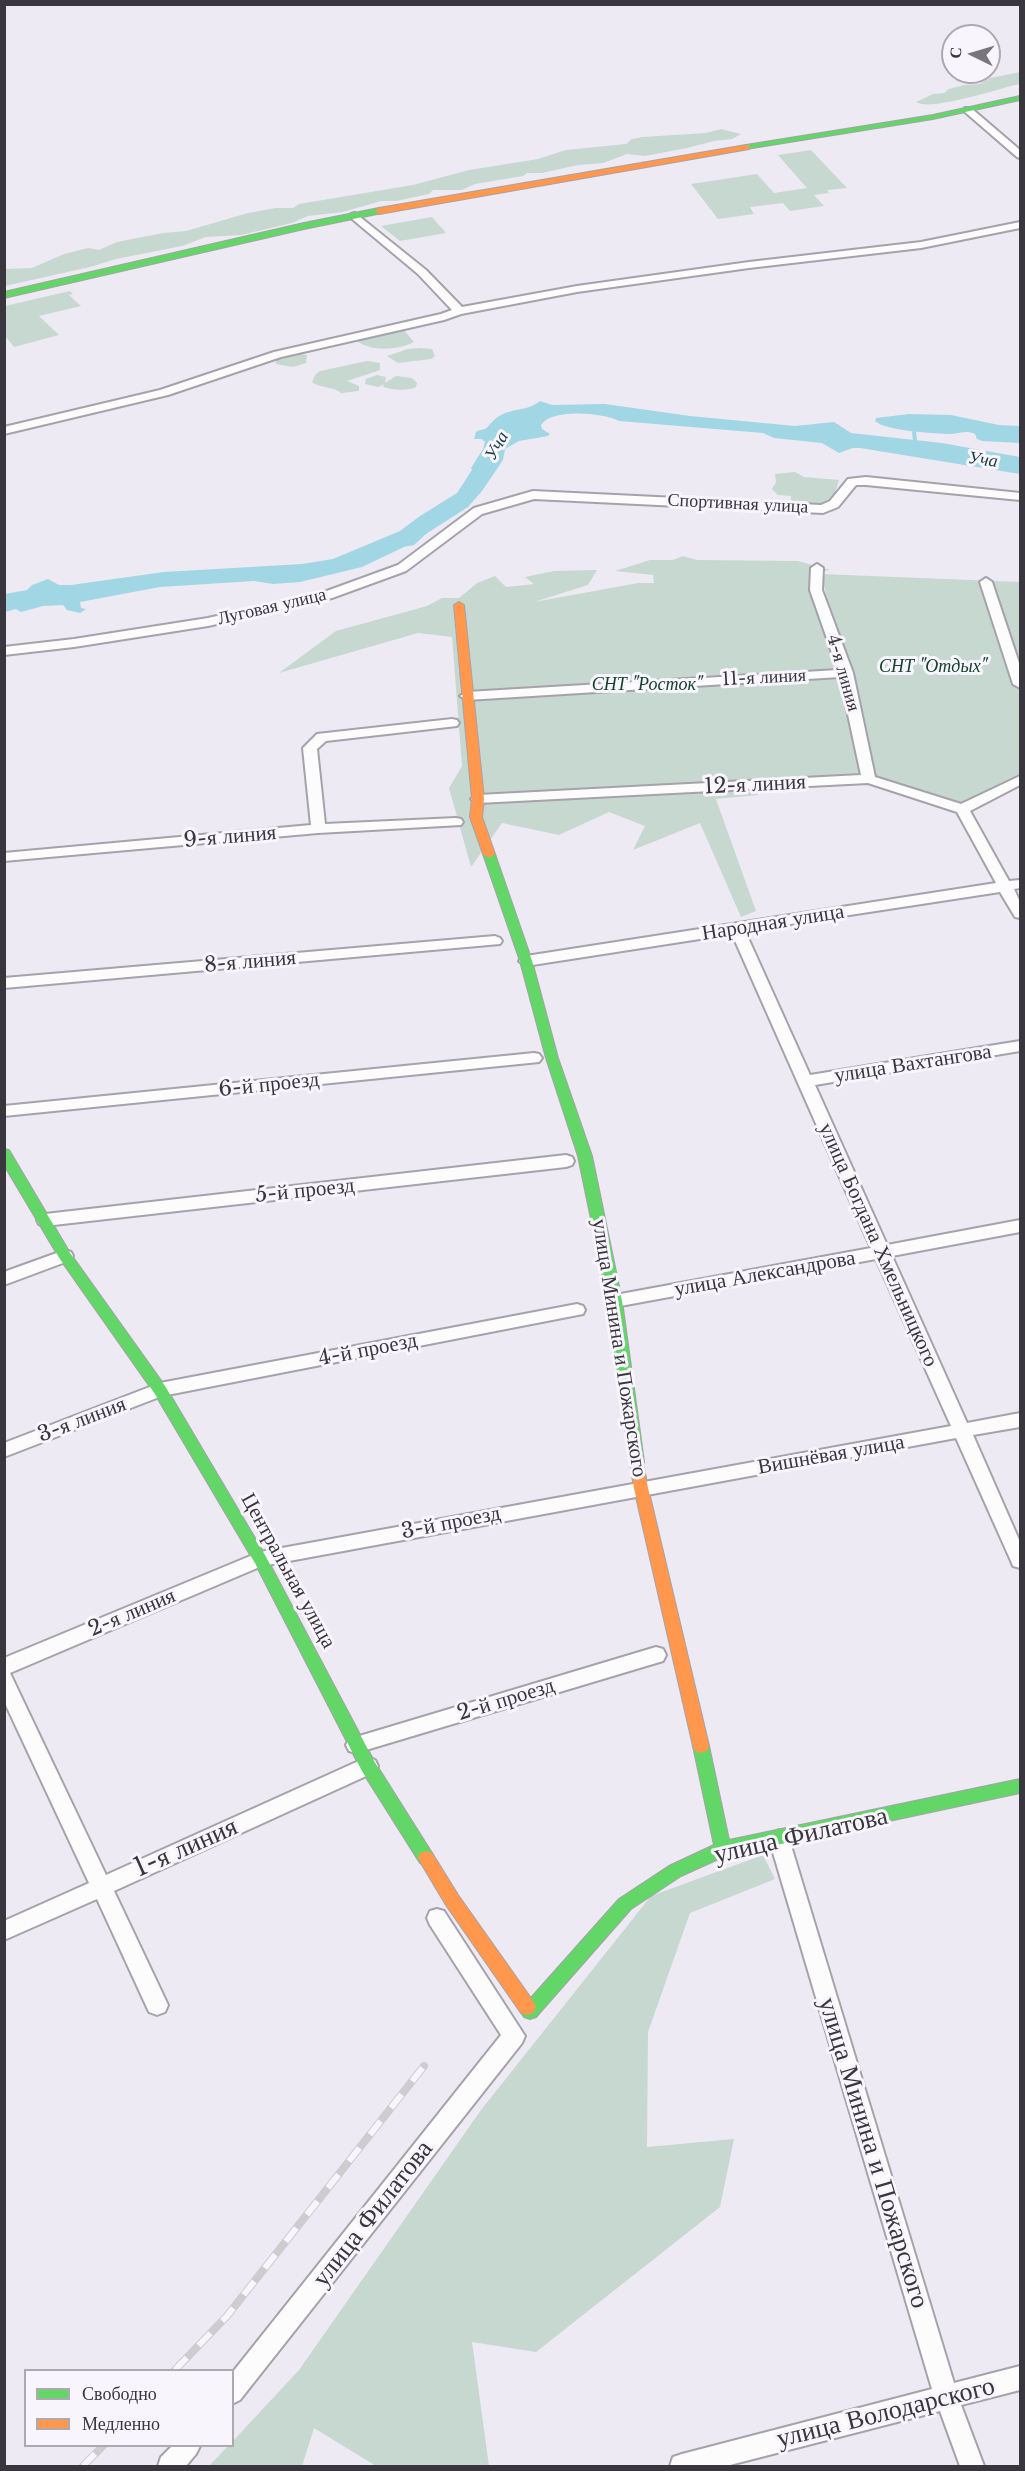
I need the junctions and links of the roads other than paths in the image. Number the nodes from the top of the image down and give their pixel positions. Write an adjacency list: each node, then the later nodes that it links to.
1 (1020, 98): 2 (street)
2 (968, 110): 3 (street); 4 (street)
3 (1020, 155)
4 (355, 216): 6 (street); 7 (street)
5 (1020, 225): 7 (street)
6 (4, 295)
7 (458, 311): 8 (street)
8 (4, 431)
9 (1020, 497): 10 (street, Спортивная улица)
10 (516, 498): 14 (street, Луговая улица)
11 (817, 568): 15 (street, 4-я линия)
12 (986, 582): 16 (street)
13 (459, 605): 17 (street, улица Минина и Пожарского)
14 (4, 651)
15 (846, 673): 17 (street, 11-я линия); 19 (street, 4-я линия)
16 (1020, 684)
17 (467, 696): 21 (street, улица Минина и Пожарского)
18 (452, 723): 24 (street)
19 (869, 779): 21 (street, 12-я линия); 22 (street, 12-я линия)
20 (1020, 780): 22 (street)
21 (478, 800): 31 (street, улица Минина и Пожарского)
22 (962, 809): 27 (street)
23 (456, 822): 24 (street, 9-я линия)
24 (318, 829): 25 (street, 9-я линия)
25 (4, 857)
26 (1020, 884): 27 (street, Народная улица)
27 (1005, 886): 28 (street); 29 (street, Народная улица)
28 (1020, 914)
29 (737, 929): 31 (street, Народная улица); 35 (street, улица Богдана Хмельницкого)
30 (495, 941): 32 (street, 8-я линия)
31 (526, 961): 44 (street, улица Минина и Пожарского)
32 (4, 983)
33 (1020, 1046): 35 (street, улица Вахтангова)
34 (534, 1058): 36 (street, 6-й проезд)
35 (806, 1081): 41 (street, улица Богдана Хмельницкого)
36 (4, 1111)
37 (4, 1153): 39 (street, Центральная улица)
38 (566, 1161): 39 (street, 5-й проезд)
39 (45, 1220): 42 (street, Центральная улица)
40 (1020, 1226): 41 (street, улица Александрова)
41 (883, 1252): 44 (street, улица Александрова); 48 (street, улица Богдана Хмельницкого)
42 (65, 1256): 43 (street); 46 (street, Центральная улица)
43 (4, 1279)
44 (615, 1301): 50 (street, улица Минина и Пожарского)
45 (577, 1310): 46 (street, 4-й проезд)
46 (160, 1390): 49 (street, 3-я линия); 51 (street, Центральная улица)
47 (1020, 1420): 48 (street, Вишнёвая улица)
48 (961, 1432): 50 (street, Вишнёвая улица); 52 (street, улица Богдана Хмельницкого)
49 (4, 1450)
50 (641, 1488): 51 (street, 3-й проезд); 60 (street, улица Минина и Пожарского)
51 (260, 1559): 54 (street, 2-я линия); 56 (street, Центральная улица)
52 (1020, 1561)
53 (656, 1655): 56 (street, 2-й проезд)
54 (4, 1667)
55 (4, 1679): 61 (street)
56 (356, 1745): 57 (street, Центральная улица)
57 (368, 1766): 61 (street, 1-я линия); 65 (street, Центральная улица)
58 (1020, 1786): 59 (street, улица Филатова)
59 (779, 1839): 60 (street, улица Филатова); 68 (street, улица Минина и Пожарского)
60 (723, 1849): 65 (street, улица Филатова)
61 (102, 1886): 63 (street, 1-я линия); 64 (street)
62 (437, 1918): 67 (street, улица Филатова)
63 (4, 1931)
64 (157, 2005)
65 (530, 2011)
66 (1020, 2378): 68 (street, улица Володарского)
67 (234, 2389)
68 (946, 2396): 71 (street, улица Володарского); 72 (street, улица Минина и Пожарского)
69 (186, 2447): 70 (street)
70 (170, 2466)
71 (682, 2466)
72 (972, 2466)

